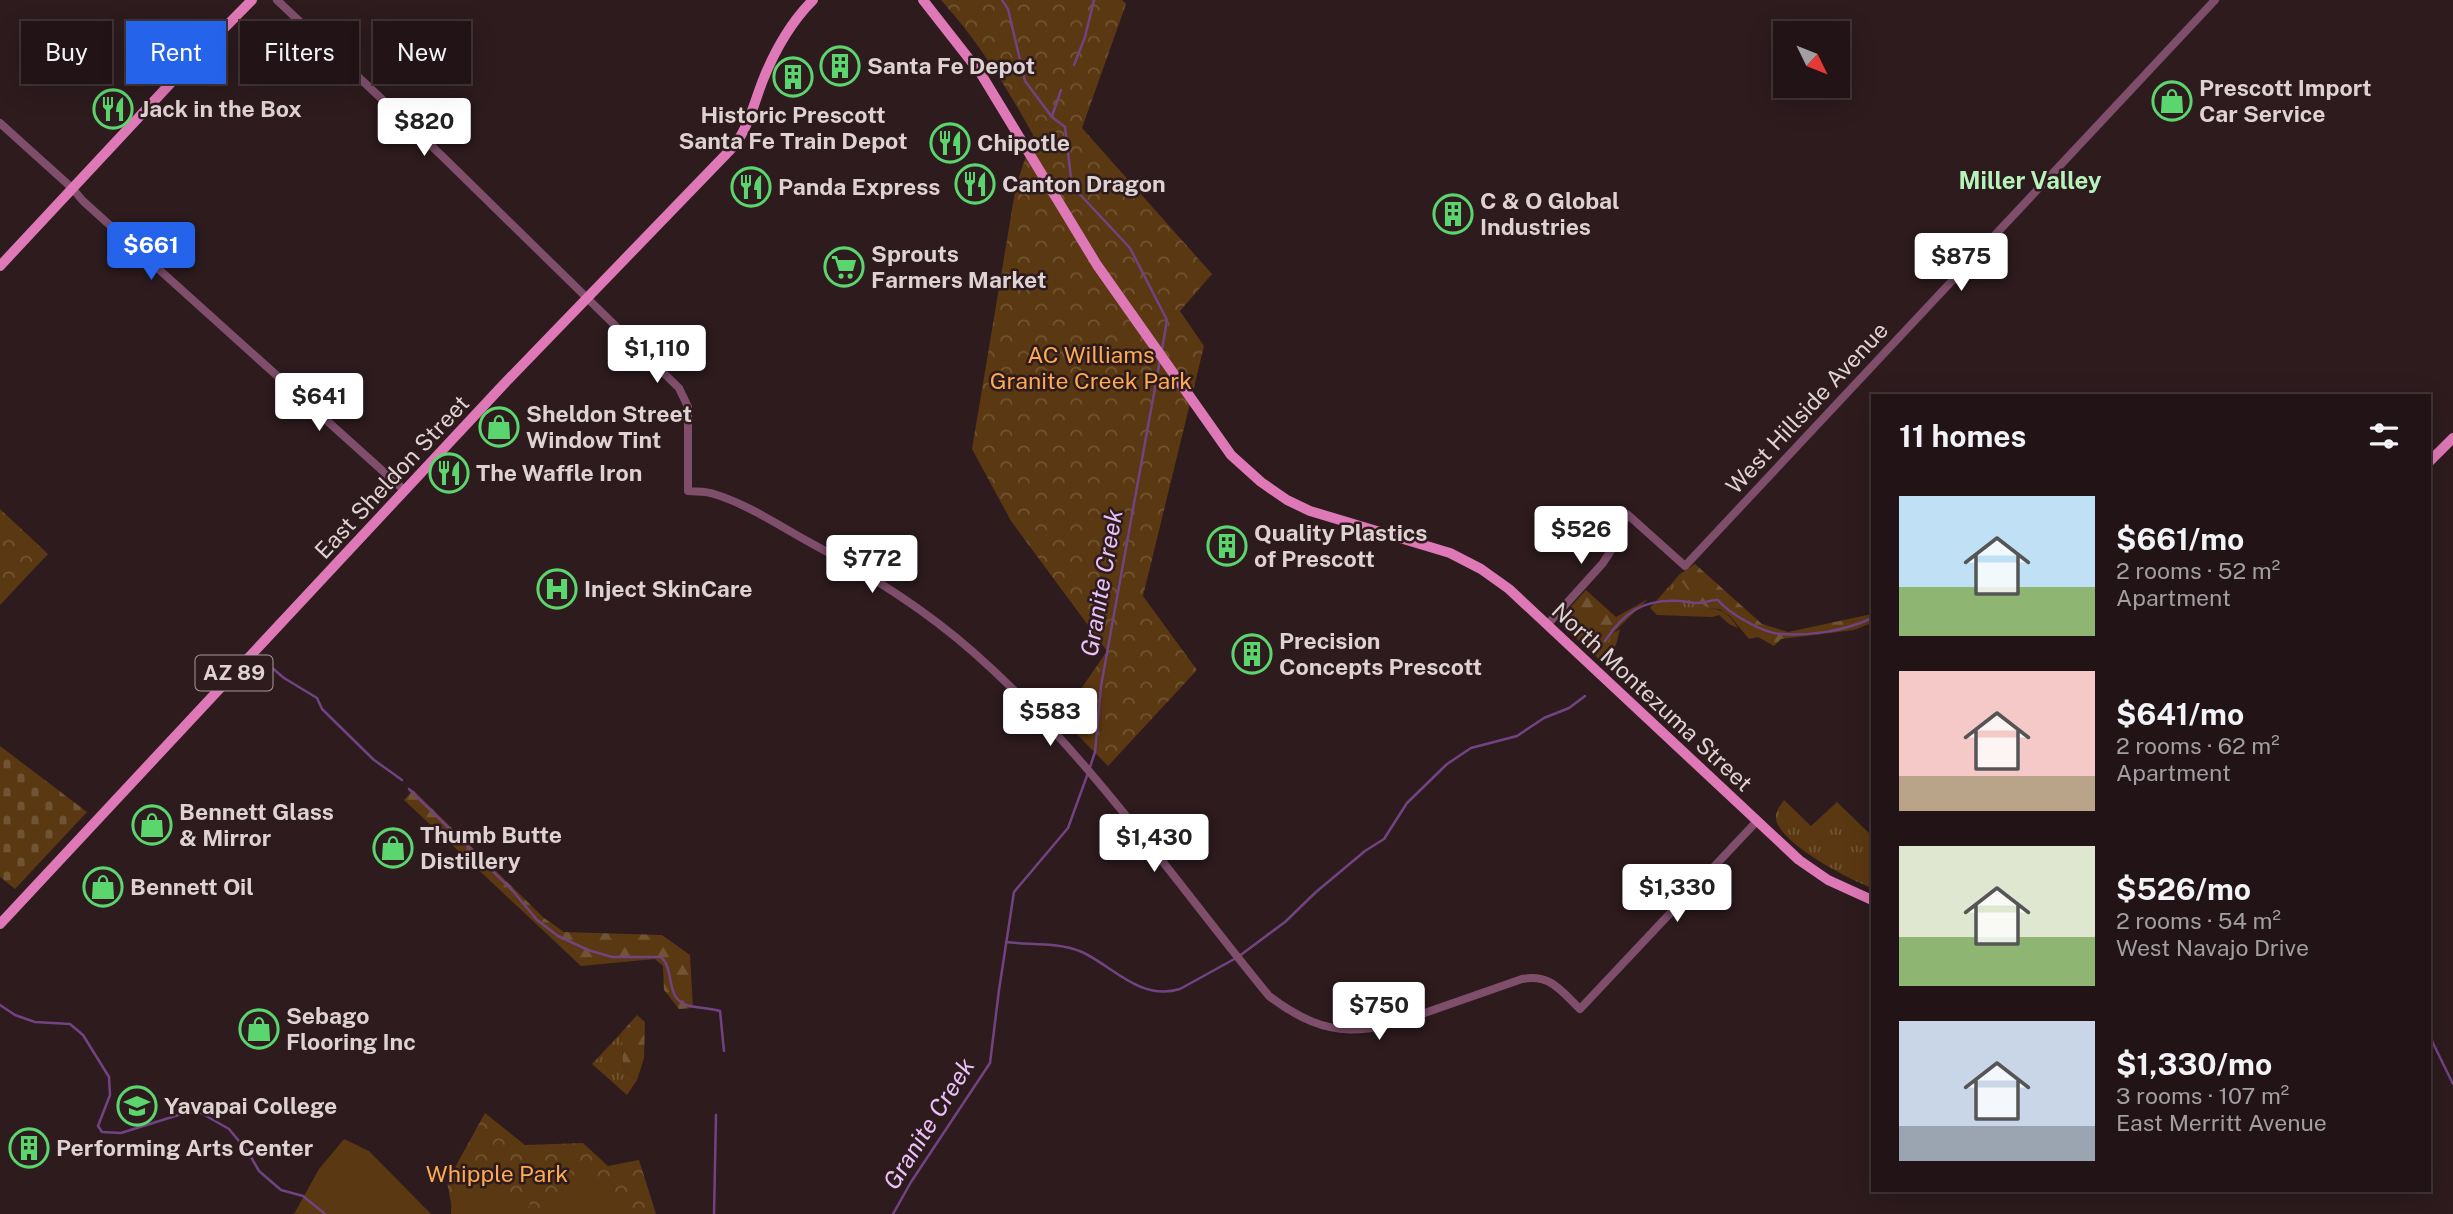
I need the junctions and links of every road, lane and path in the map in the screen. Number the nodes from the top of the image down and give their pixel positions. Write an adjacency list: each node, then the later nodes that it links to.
1 (252, 0): 7 (main road)
2 (277, 0): 9 (street)
3 (813, 0): 9 (main road, East Sheldon Street / AZ 89)
4 (923, 0): 13 (main road, North Montezuma Street)
5 (2214, 0): 13 (street, West Hillside Avenue)
6 (0, 123): 7 (street)
7 (72, 188): 8 (main road); 12 (street)
8 (0, 266)
9 (588, 297): 12 (main road, East Sheldon Street / AZ 89); 14 (street)
10 (2453, 438): 11 (main road)
11 (2431, 460)
12 (405, 491): 16 (main road, East Sheldon Street / AZ 89)
13 (1547, 625): 14 (main road, North Montezuma Street)
14 (1757, 821): 15 (main road, North Montezuma Street)
15 (1871, 900)
16 (0, 924)

